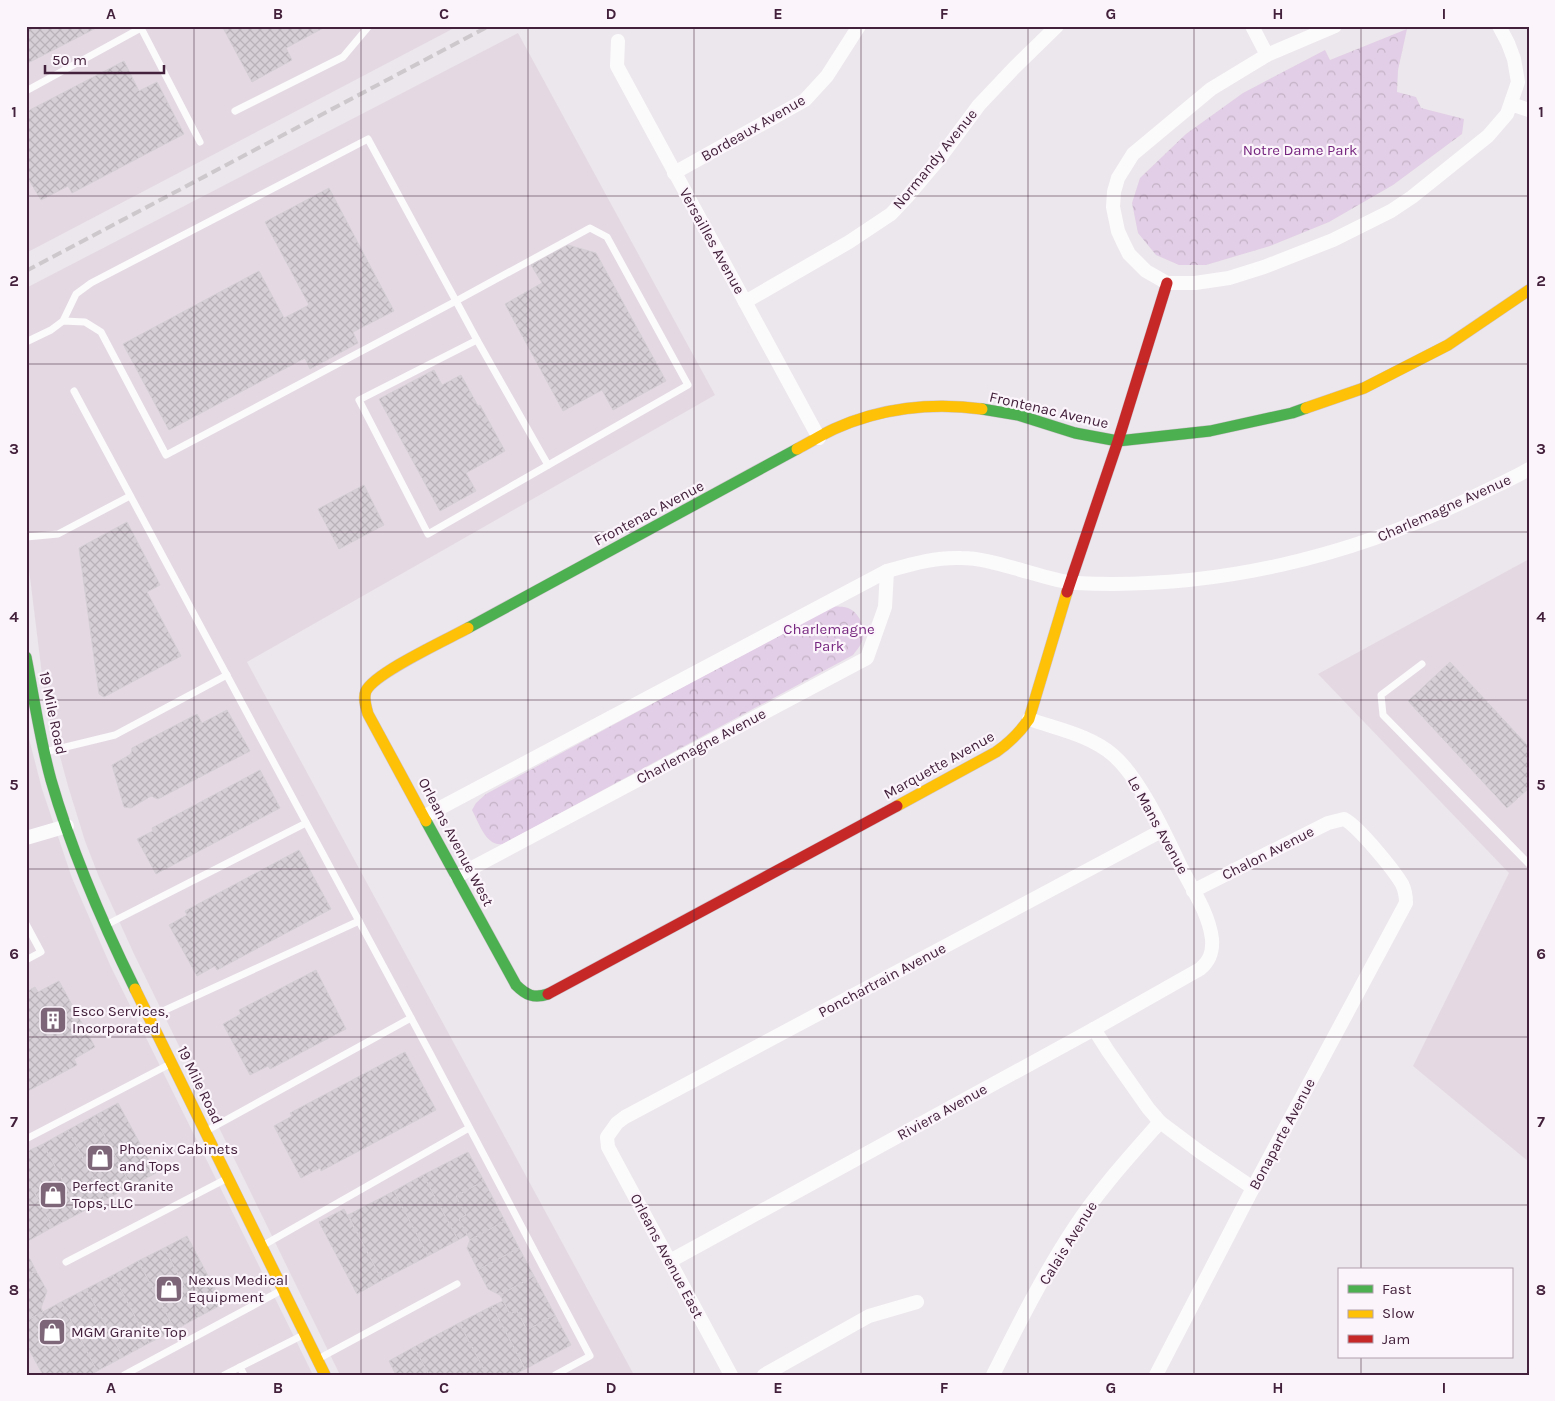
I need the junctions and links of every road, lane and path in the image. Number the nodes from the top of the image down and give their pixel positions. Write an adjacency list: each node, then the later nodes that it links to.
1 (369, 26): 14 (lane)
2 (859, 26): 16 (street, Bordeaux Avenue)
3 (1057, 26): 20 (street, Normandy Avenue)
4 (1252, 26): 9 (street)
5 (1335, 26): 9 (street)
6 (1498, 26): 10 (street)
7 (140, 27): 11 (lane); 15 (lane)
8 (618, 41): 16 (street, Versailles Avenue)
9 (1267, 55): 17 (street)
10 (1524, 83): 12 (street)
11 (26, 91)
12 (1511, 104): 13 (street); 17 (street)
13 (1529, 110)
14 (235, 111)
15 (200, 142)
16 (674, 173): 20 (street, Versailles Avenue)
17 (1167, 283): 26 (street, Marquette Avenue)
18 (1529, 290): 26 (street, Frontenac Avenue)
19 (456, 300): 21 (lane); 21 (lane); 22 (lane); 27 (lane)
20 (745, 302): 25 (street, Versailles Avenue)
21 (63, 321): 23 (lane)
22 (477, 340): 27 (lane); 27 (lane)
23 (26, 342)
24 (74, 391): 29 (lane)
25 (819, 438): 26 (street, Frontenac Avenue); 36 (street, Frontenac Avenue)
26 (1118, 441): 32 (street, Marquette Avenue)
27 (548, 465)
28 (1529, 469): 32 (street, Charlemagne Avenue)
29 (130, 496): 30 (lane); 35 (lane)
30 (26, 537)
31 (887, 572): 32 (street, Charlemagne Avenue); 39 (street, Charlemagne Avenue); 45 (street, Charlemagne Avenue)
32 (1070, 582): 37 (street, Marquette Avenue)
33 (26, 657): 38 (street, 19 Mile Road)
34 (1422, 664): 44 (lane)
35 (226, 675): 38 (lane); 40 (lane)
36 (364, 694): 39 (street, Orleans Avenue West)
37 (1029, 719): 42 (street, Le Mans Avenue); 53 (street, Marquette Avenue)
38 (44, 752): 41 (street, 19 Mile Road)
39 (425, 816): 45 (street, Orleans Avenue West)
40 (306, 823): 48 (lane); 50 (lane)
41 (67, 826): 43 (street); 50 (street, 19 Mile Road)
42 (1163, 830): 46 (street, Le Mans Avenue); 61 (street, Ponchartrain Avenue)
43 (26, 838)
44 (1529, 864)
45 (457, 876): 53 (street, Orleans Avenue West)
46 (1193, 891): 47 (street, Chalon Avenue); 51 (street, Le Mans Avenue)
47 (1406, 894): 64 (street, Bonaparte Avenue)
48 (359, 921): 54 (lane); 55 (lane)
49 (26, 924): 52 (lane)
50 (105, 926): 54 (street, 19 Mile Road)
51 (1210, 958): 56 (street, Riviera Avenue)
52 (26, 960)
53 (531, 998)
54 (150, 1017): 57 (street, 19 Mile Road)
55 (411, 1018): 59 (lane); 60 (lane)
56 (1094, 1029): 58 (street); 66 (street, Riviera Avenue)
57 (172, 1062): 60 (street, 19 Mile Road); 62 (lane)
58 (1160, 1122): 64 (street); 81 (street, Calais Avenue)
59 (469, 1128): 65 (lane); 78 (lane)
60 (206, 1131): 63 (street, 19 Mile Road)
61 (607, 1136): 66 (street, Orleans Avenue East)
62 (26, 1139)
63 (229, 1178): 65 (street, 19 Mile Road); 67 (lane)
64 (1253, 1188): 82 (street, Bonaparte Avenue)
65 (262, 1246): 69 (street, 19 Mile Road)
66 (670, 1261): 79 (street, Orleans Avenue East)
67 (66, 1262)
68 (456, 1284): 72 (lane)
69 (284, 1290): 71 (street, 19 Mile Road); 74 (lane)
70 (917, 1302): 80 (street)
71 (305, 1334): 72 (street, 19 Mile Road); 73 (lane)
72 (317, 1359): 77 (street, 19 Mile Road)
73 (240, 1367): 75 (lane); 76 (lane)
74 (124, 1375)
75 (224, 1375)
76 (244, 1375)
77 (325, 1375)
78 (555, 1375)
79 (731, 1375)
80 (764, 1375)
81 (992, 1375)
82 (1156, 1375)

